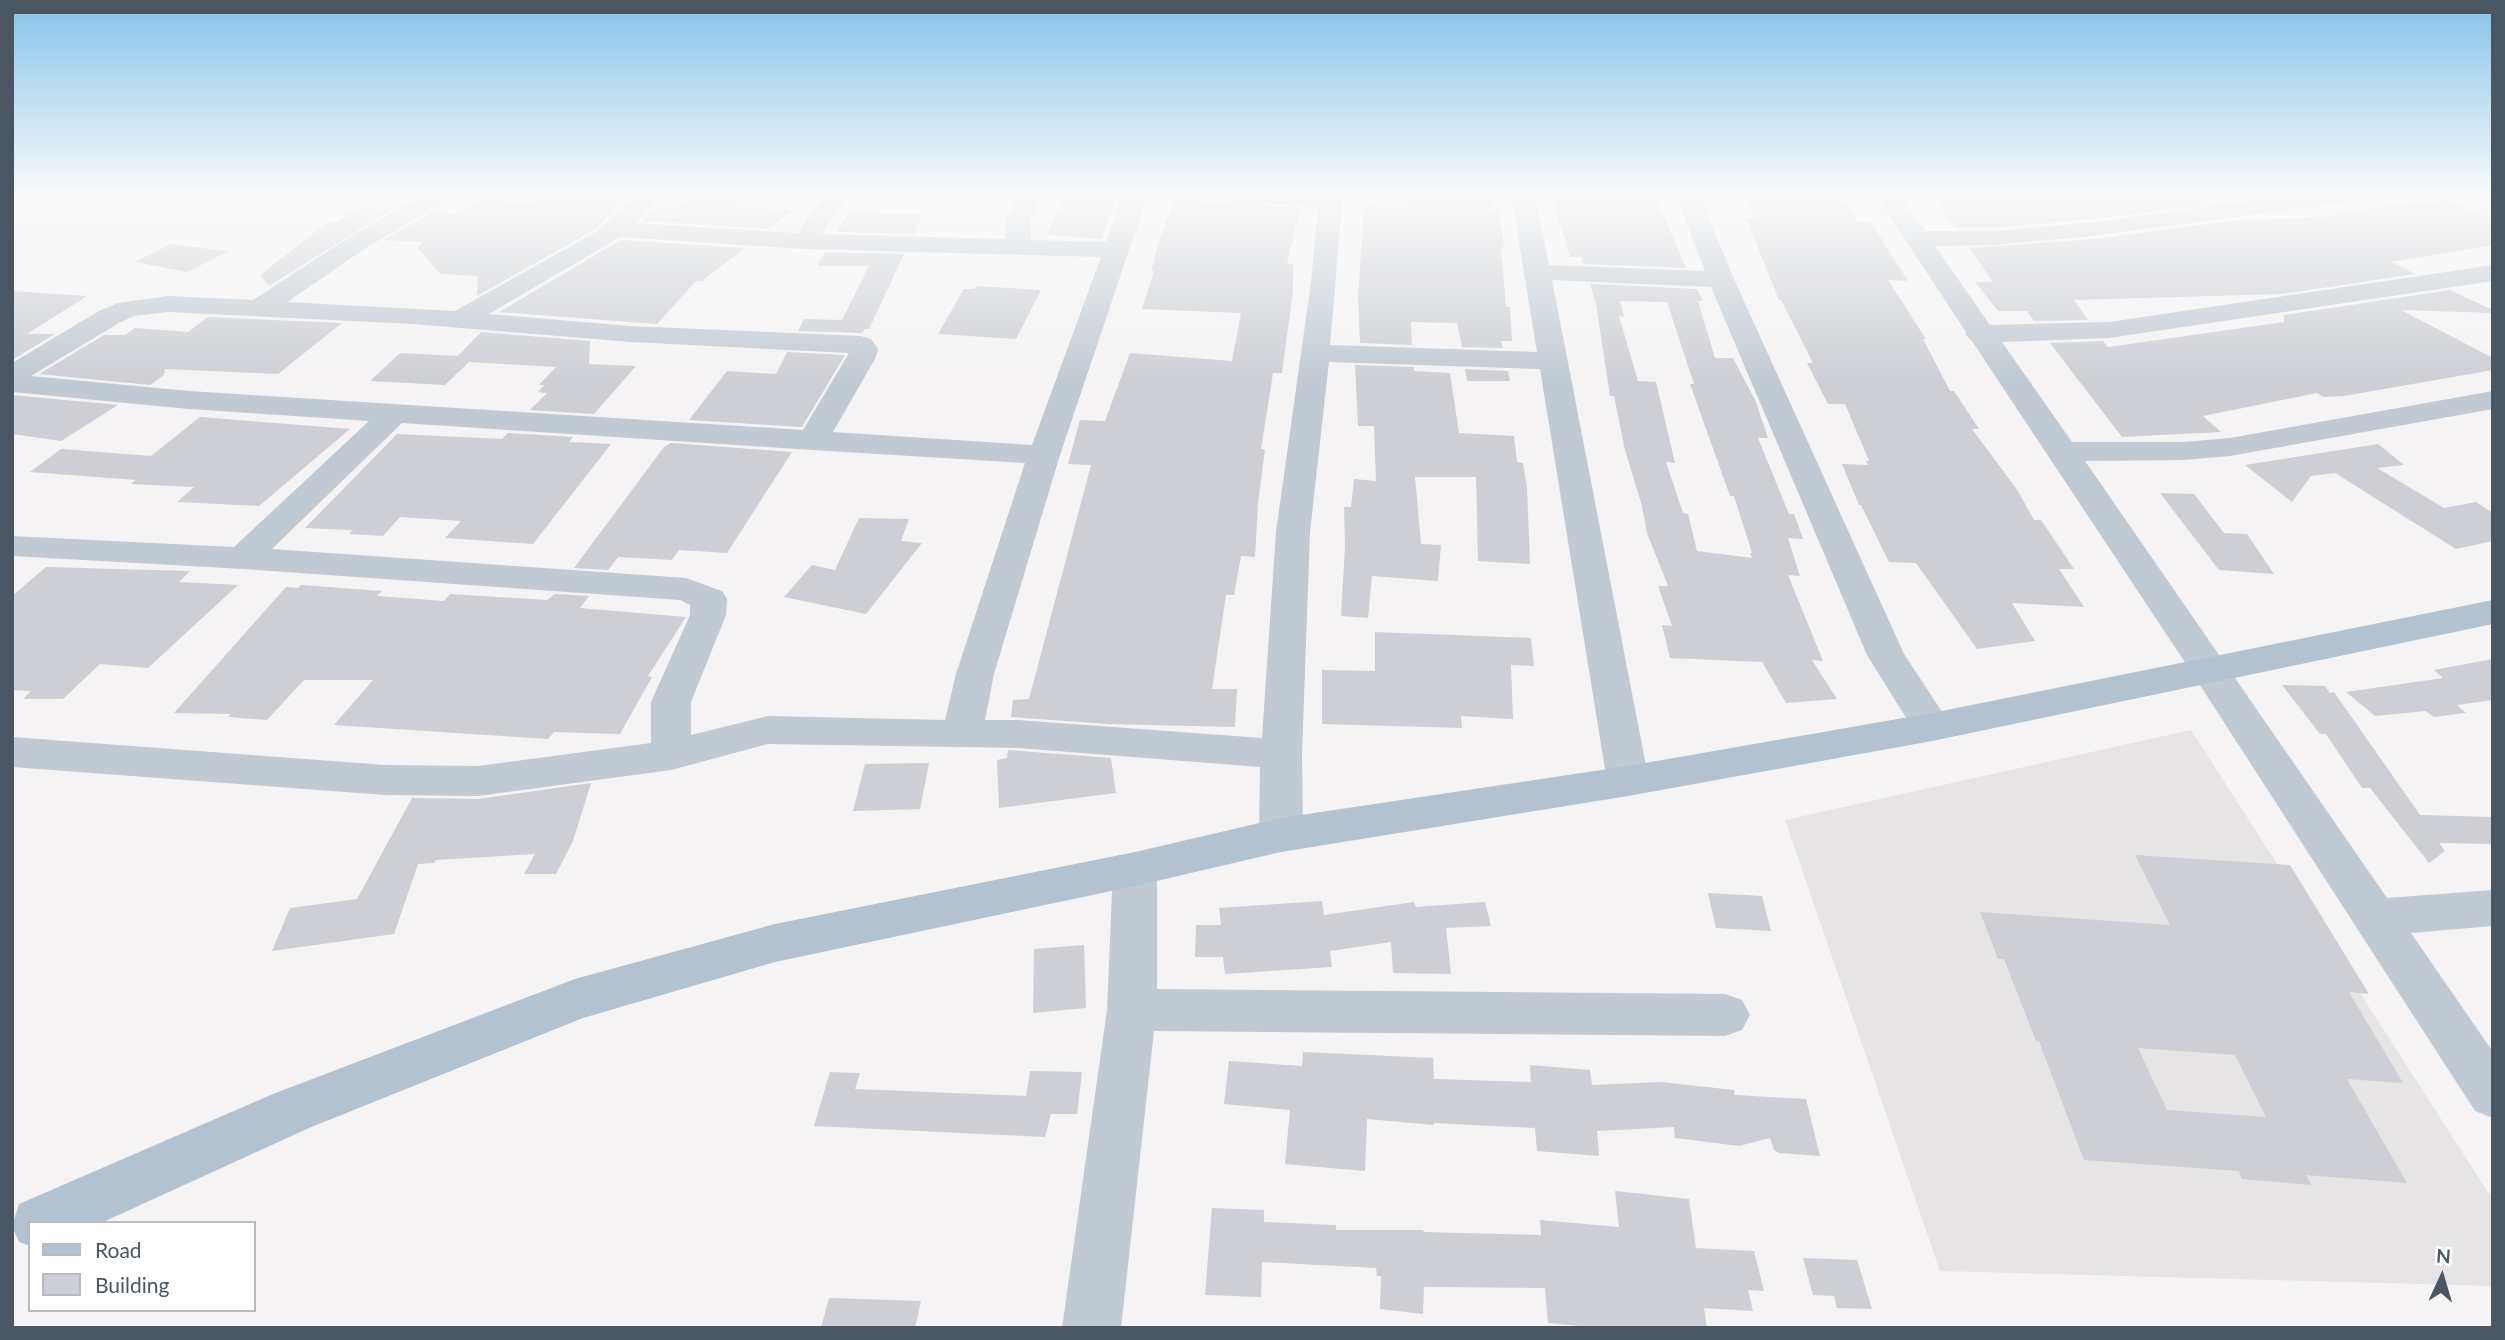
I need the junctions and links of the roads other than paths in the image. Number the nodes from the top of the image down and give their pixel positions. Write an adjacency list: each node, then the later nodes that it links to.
1 (337, 257): 11 (street)
2 (569, 257): 12 (street)
3 (1114, 257): 22 (street)
4 (1325, 257): 14 (street)
5 (1533, 257): 8 (street)
6 (1712, 257): 10 (street)
7 (1928, 257): 13 (street)
8 (1536, 272): 10 (street); 15 (street)
9 (2493, 273): 13 (street)
10 (1721, 279): 27 (street)
11 (259, 309): 12 (street); 16 (street)
12 (461, 319): 20 (street)
13 (1979, 334): 21 (street)
14 (1315, 353): 15 (street); 30 (street)
15 (1552, 361): 32 (street)
16 (12, 375)
17 (12, 383): 19 (street)
18 (2493, 400): 21 (street)
19 (394, 414): 20 (street); 24 (street)
20 (813, 441): 22 (street)
21 (2062, 452): 26 (street)
22 (1044, 455): 28 (street)
23 (12, 546): 24 (street)
24 (243, 558): 31 (street)
25 (2493, 612): 26 (main road)
26 (2210, 670): 27 (main road); 36 (street)
27 (1931, 727): 32 (main road)
28 (962, 735): 30 (street); 31 (street)
29 (12, 752): 31 (street)
30 (1282, 754): 33 (street)
31 (671, 755)
32 (1628, 781): 33 (main road)
33 (1281, 835): 34 (main road)
34 (1135, 869): 37 (street); 40 (main road)
35 (2493, 908): 36 (street)
36 (2374, 918): 39 (street)
37 (1132, 1010): 38 (street); 43 (street)
38 (1725, 1015)
39 (2493, 1095)
40 (44, 1221)
41 (28, 1229): 42 (main road)
42 (12, 1238)
43 (1091, 1328)

